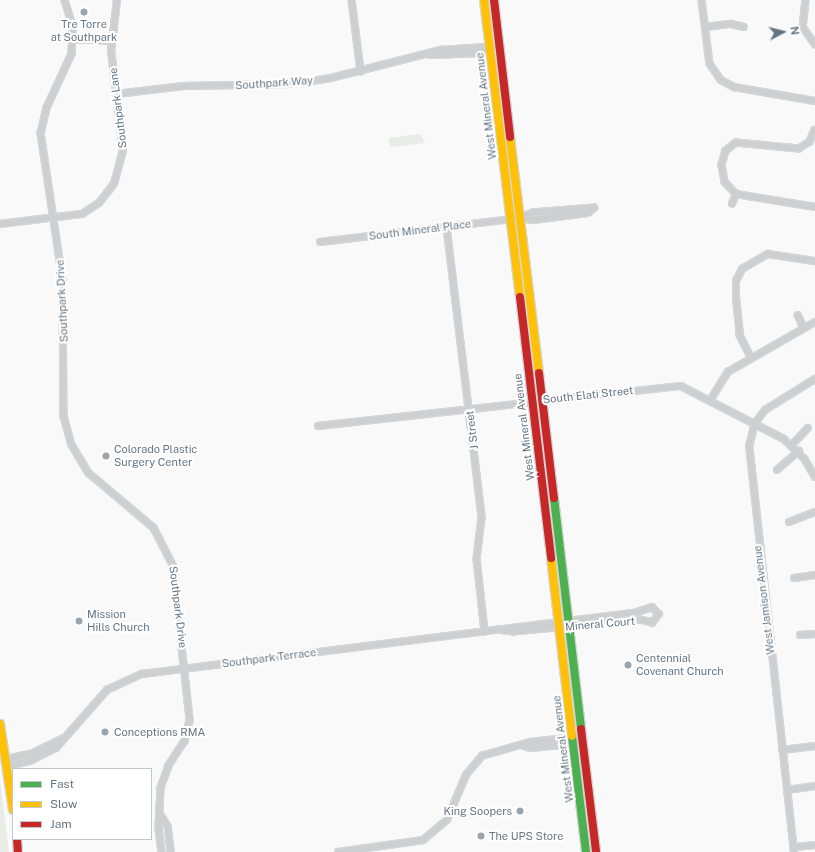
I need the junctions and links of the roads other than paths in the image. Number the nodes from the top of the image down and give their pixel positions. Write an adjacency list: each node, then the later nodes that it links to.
1 (65, 0): 10 (street)
2 (117, 0): 11 (street, Southpark Lane)
3 (352, 0): 15 (street)
4 (484, 0): 14 (main road, West Mineral Avenue)
5 (494, 0): 13 (main road, West Mineral Avenue)
6 (702, 0): 8 (street)
7 (806, 0): 12 (street)
8 (705, 27): 9 (street); 17 (street)
9 (744, 27)
10 (73, 39): 11 (street); 22 (street, Southpark Drive)
11 (111, 42): 16 (street, Southpark Lane)
12 (815, 44)
13 (500, 46): 14 (street, Southpark Way); 23 (main road, West Mineral Avenue)
14 (488, 48): 15 (street, Southpark Way); 24 (main road, West Mineral Avenue)
15 (361, 71): 16 (street, Southpark Way)
16 (116, 94): 22 (street, Southpark Lane)
17 (815, 101)
18 (815, 130): 19 (street)
19 (736, 194): 20 (street); 21 (street)
20 (732, 204)
21 (815, 207)
22 (55, 218): 25 (street, Southpark Lane); 54 (street, Southpark Drive)
23 (520, 218): 23 (street, South Mineral Place); 24 (street, South Mineral Place); 35 (main road, West Mineral Avenue)
24 (511, 219): 26 (street, South Mineral Place); 36 (main road, West Mineral Avenue)
25 (0, 224)
26 (447, 227): 27 (street, South Mineral Place); 37 (street, J Street)
27 (320, 242)
28 (815, 261): 32 (street)
29 (798, 315): 31 (street)
30 (815, 322): 31 (street)
31 (804, 328): 32 (street)
32 (751, 358): 34 (street)
33 (815, 379): 38 (street, West Jamison Avenue)
34 (711, 399): 35 (street, South Elati Street); 38 (street, South Elati Street)
35 (541, 400): 36 (street, South Elati Street); 50 (main road, West Mineral Avenue)
36 (532, 401): 37 (street, South Elati Street); 49 (main road, West Mineral Avenue)
37 (469, 408): 39 (street, South Elati Street); 51 (street, J Street)
38 (756, 423): 41 (street, South Elati Street); 59 (street, West Jamison Avenue)
39 (318, 426)
40 (808, 428): 41 (street)
41 (792, 445): 42 (street, South Elati Street)
42 (799, 451): 43 (street); 44 (street, South Elati Street)
43 (777, 470)
44 (815, 476)
45 (815, 512): 46 (street)
46 (789, 522)
47 (815, 575): 48 (street)
48 (794, 578)
49 (559, 624): 50 (street, Mineral Court); 51 (street, Southpark Terrace); 57 (main road, West Mineral Avenue)
50 (568, 624): 50 (street, Mineral Court); 56 (main road, West Mineral Avenue)
51 (484, 632): 54 (street, Southpark Terrace)
52 (815, 634): 53 (street)
53 (800, 635)
54 (185, 668): 60 (street, Southpark Terrace); 64 (street, Southpark Drive)
55 (0, 724): 60 (main road)
56 (583, 740): 57 (street); 73 (main road, West Mineral Avenue)
57 (573, 741): 71 (street); 72 (main road, West Mineral Avenue)
58 (815, 746): 59 (street)
59 (782, 750): 62 (street, West Jamison Avenue)
60 (8, 762): 63 (main road)
61 (815, 786): 62 (street)
62 (787, 790): 67 (street, West Jamison Avenue)
63 (12, 800)
64 (161, 814): 69 (street, Southpark Drive); 70 (street, Southpark Drive)
65 (17, 840): 68 (main road)
66 (815, 845): 67 (street)
67 (794, 850)
68 (18, 852)
69 (162, 852)
70 (171, 852)
71 (338, 852)
72 (586, 852)
73 (596, 852)

